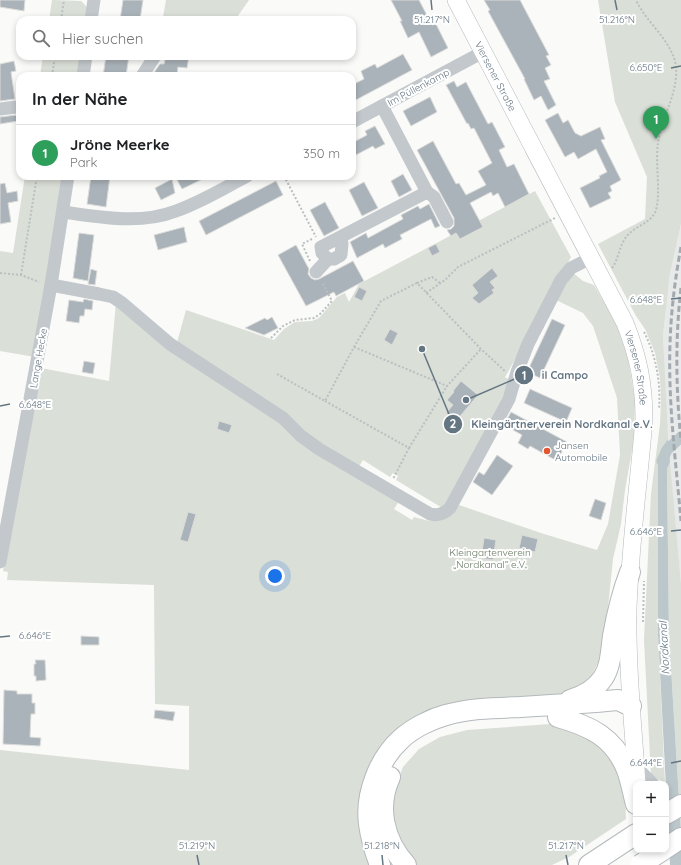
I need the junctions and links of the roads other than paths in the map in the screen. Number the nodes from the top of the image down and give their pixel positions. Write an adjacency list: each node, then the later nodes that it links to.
1 (94, 0): 3 (street)
2 (456, 0): 4 (main road, Viersener Straße)
3 (92, 16)
4 (483, 52): 10 (street, Im Püllenkamp); 19 (main road, Viersener Straße)
5 (85, 60): 7 (street)
6 (152, 60): 8 (street)
7 (84, 72)
8 (144, 72)
9 (16, 106): 11 (street)
10 (382, 106): 12 (street, Im Püllenkamp); 15 (street)
11 (0, 109)
12 (356, 120)
13 (67, 180): 16 (street, Lange Hecke)
14 (240, 180): 16 (street)
15 (427, 192): 17 (street); 18 (street)
16 (63, 212): 22 (street, Lange Hecke)
17 (447, 222)
18 (341, 238): 20 (street); 20 (street)
19 (591, 258): 22 (street); 24 (main road, Viersener Straße)
20 (328, 259): 21 (street)
21 (316, 272)
22 (51, 285): 23 (street, Lange Hecke)
23 (0, 562)
24 (630, 572): 25 (main road, Viersener Straße); 26 (highway)
25 (631, 706): 26 (highway); 27 (main road, Viersener Straße)
26 (558, 711): 30 (highway); 38 (highway); 39 (highway)
27 (636, 767): 28 (main road, Viersener Straße); 29 (street)
28 (637, 781)
29 (650, 781)
30 (633, 793)
31 (681, 804): 32 (highway)
32 (669, 812)
33 (681, 838): 35 (highway)
34 (628, 839): 40 (highway); 41 (highway)
35 (669, 849)
36 (640, 853): 42 (main road)
37 (665, 853): 42 (highway, bridge)
38 (380, 865)
39 (406, 865)
40 (574, 865)
41 (589, 865)
42 (641, 865)

